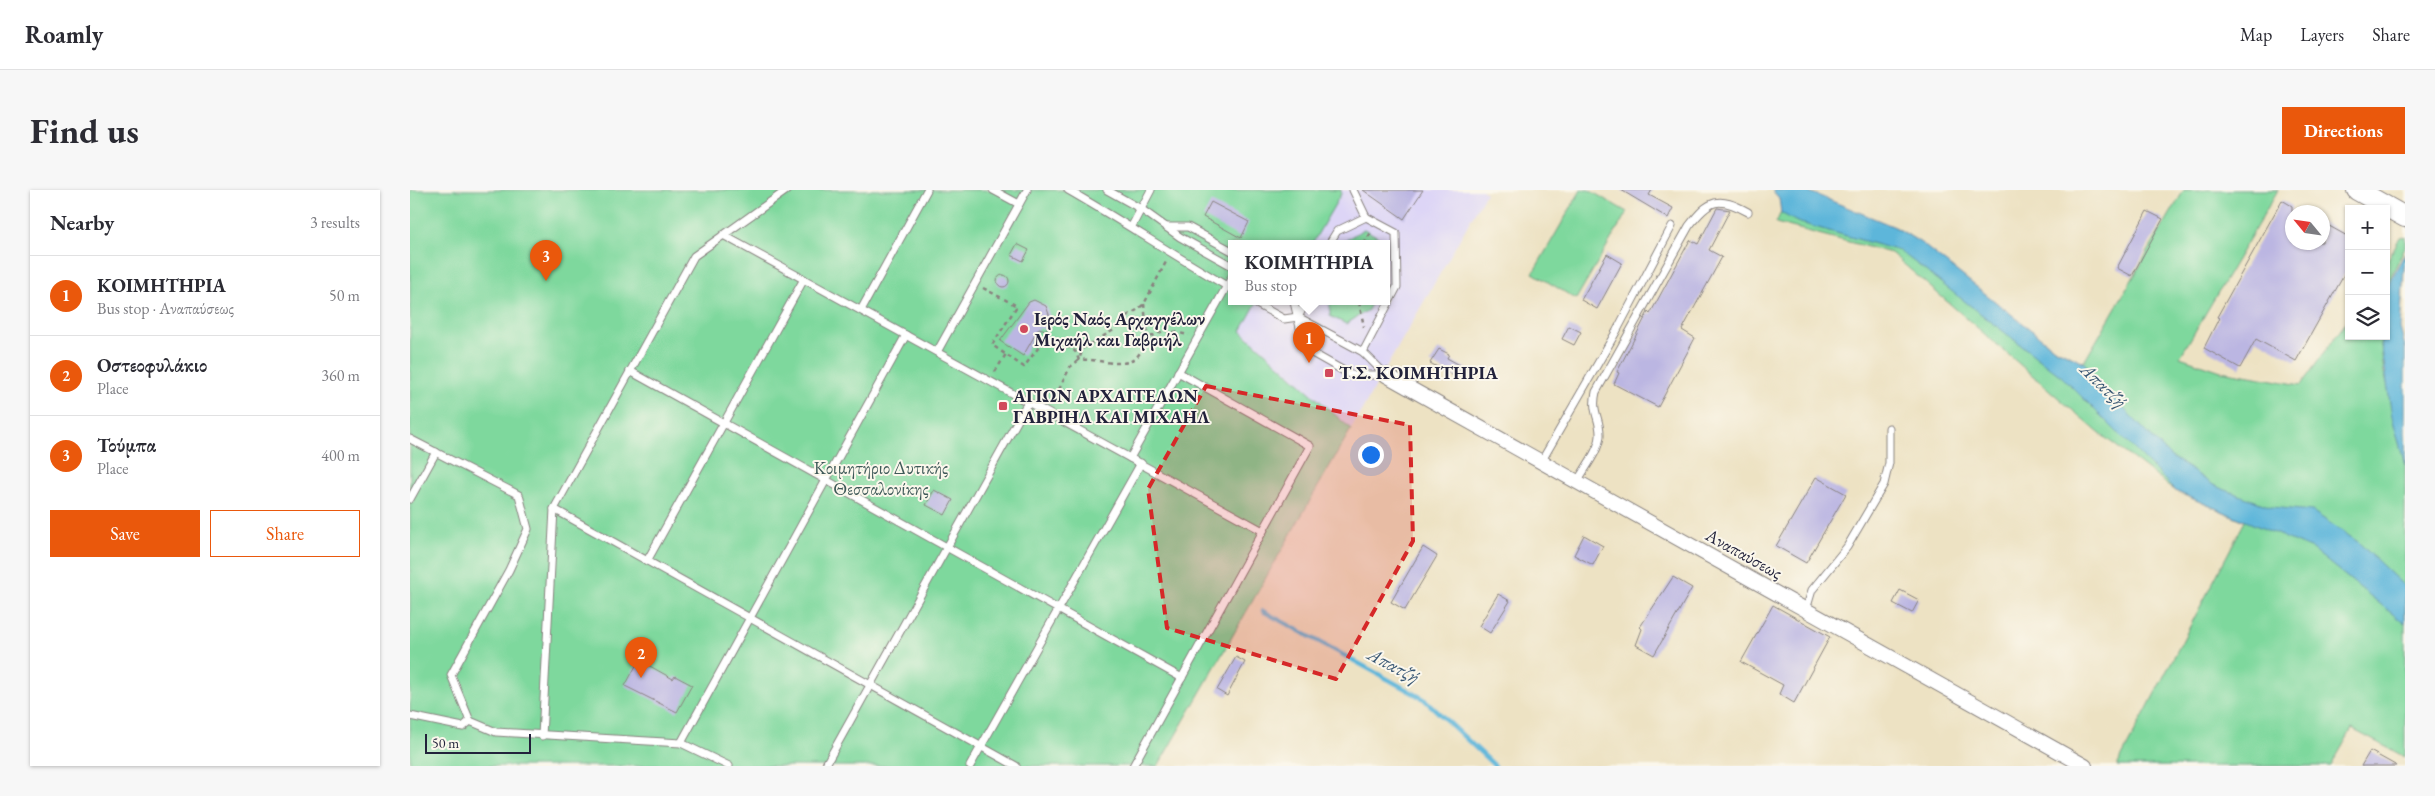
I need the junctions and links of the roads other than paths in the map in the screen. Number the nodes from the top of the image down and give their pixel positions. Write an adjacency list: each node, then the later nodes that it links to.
1 (787, 190): 18 (lane)
2 (927, 190): 30 (lane)
3 (993, 190): 10 (lane)
4 (1027, 190): 10 (lane)
5 (1068, 190): 15 (lane)
6 (1107, 190): 11 (lane)
7 (1152, 190): 11 (lane)
8 (1353, 190): 13 (lane)
9 (2357, 190): 14 (main road)
10 (1019, 204): 33 (lane)
11 (1141, 209): 15 (lane); 17 (lane)
12 (1748, 212): 47 (lane)
13 (1366, 216): 19 (lane); 25 (lane)
14 (2405, 217)
15 (1132, 226): 23 (lane)
16 (1672, 226): 44 (lane)
17 (1166, 227): 20 (lane); 21 (lane)
18 (724, 235): 22 (lane); 35 (lane)
19 (1331, 240)
20 (1228, 249)
21 (1228, 264)
22 (804, 279): 30 (lane); 39 (lane)
23 (1228, 287)
24 (1228, 290): 36 (lane)
25 (1390, 301)
26 (1258, 305): 31 (lane)
27 (1295, 305): 31 (lane)
28 (1304, 305): 31 (lane)
29 (1388, 305): 34 (lane)
30 (861, 310): 32 (lane)
31 (1298, 317): 34 (lane); 37 (lane)
32 (906, 335): 33 (lane); 46 (lane)
33 (937, 352): 38 (lane)
34 (1363, 352): 37 (lane)
35 (630, 371): 39 (lane); 49 (lane)
36 (1178, 372): 43 (lane); 50 (lane)
37 (1386, 375): 44 (street, Αναπαύσεως)
38 (1028, 402): 43 (lane); 51 (lane)
39 (724, 423): 46 (lane); 52 (lane)
40 (1889, 428): 54 (lane)
41 (410, 439): 42 (lane)
42 (436, 452): 48 (lane); 59 (lane)
43 (1130, 458): 45 (lane)
44 (1541, 462): 47 (street, Αναπαύσεως)
45 (1140, 464): 50 (lane); 53 (lane)
46 (826, 480): 51 (lane); 55 (lane)
47 (1577, 482): 54 (street, Αναπαύσεως)
48 (410, 499)
49 (554, 509): 52 (lane); 60 (lane)
50 (1263, 531): 56 (lane)
51 (948, 547): 53 (lane); 57 (lane)
52 (647, 561): 55 (lane)
53 (1059, 609): 56 (lane); 62 (lane)
54 (1806, 610): 68 (street, Αναπαύσεως)
55 (750, 618): 57 (lane); 61 (lane)
56 (1182, 678): 67 (lane)
57 (870, 685): 62 (lane); 64 (lane)
58 (410, 716): 59 (lane)
59 (470, 721): 60 (lane)
60 (542, 736): 61 (lane)
61 (681, 743): 63 (lane)
62 (981, 746): 65 (lane); 66 (lane)
63 (729, 766)
64 (825, 766)
65 (970, 766)
66 (1016, 766)
67 (1133, 766)
68 (2084, 766)

